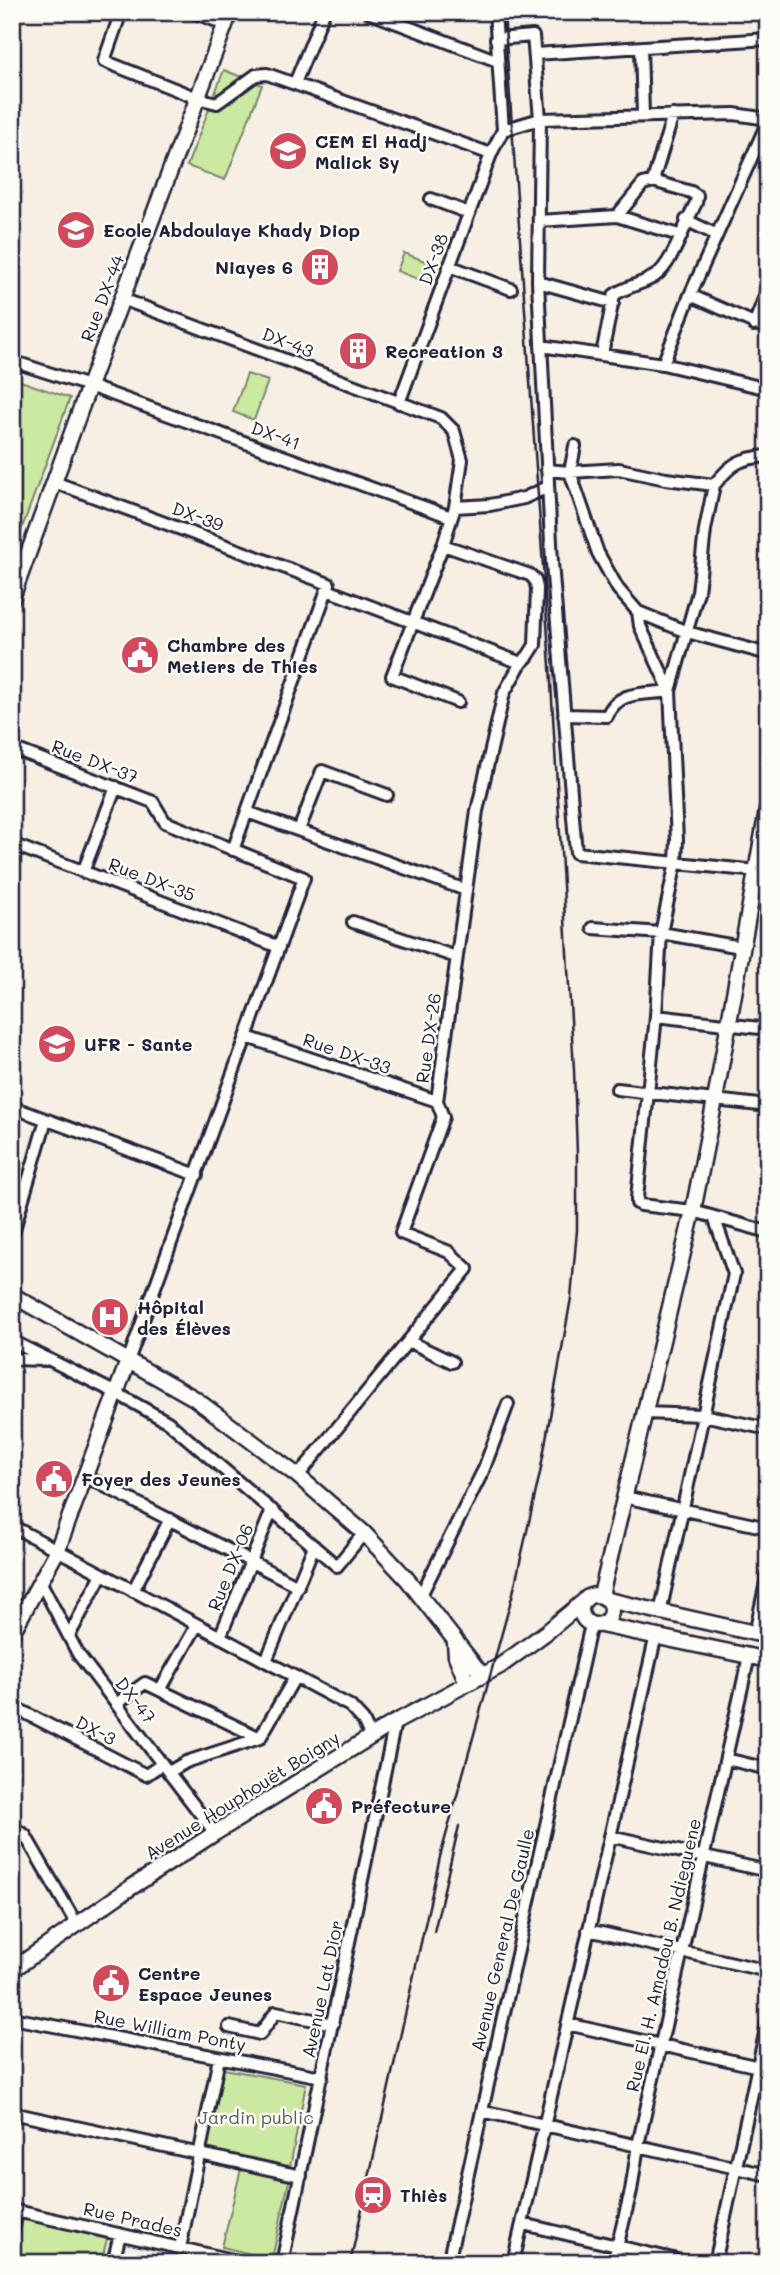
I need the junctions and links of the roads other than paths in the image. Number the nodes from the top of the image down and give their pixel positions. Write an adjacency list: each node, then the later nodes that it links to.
1 (121, 12): 14 (street)
2 (193, 12): 7 (street)
3 (324, 12): 13 (street)
4 (368, 12): 6 (street)
5 (495, 12): 8 (street)
6 (382, 15): 12 (street)
7 (228, 18): 14 (main road, Rue DX-44)
8 (496, 38): 11 (street); 12 (street)
9 (768, 39): 10 (street)
10 (641, 48): 11 (street); 16 (street)
11 (535, 54): 17 (street)
12 (498, 61): 19 (street)
13 (295, 83): 14 (street); 20 (street)
14 (197, 98): 34 (main road, Rue DX-44)
15 (673, 114): 16 (street); 18 (street); 21 (street)
16 (643, 116): 17 (street)
17 (540, 118): 19 (street); 26 (street)
18 (768, 120): 28 (street)
19 (503, 130): 20 (street, DX-38)
20 (491, 154): 23 (street, DX-38)
21 (653, 181): 24 (street); 25 (street)
22 (431, 199): 23 (street)
23 (469, 214): 29 (street, DX-38)
24 (617, 216): 26 (street); 27 (street)
25 (686, 220): 27 (street); 28 (street)
26 (539, 221): 30 (street)
27 (679, 235): 35 (street)
28 (717, 235): 33 (street)
29 (449, 267): 32 (street); 44 (street, DX-38)
30 (538, 282): 35 (street); 38 (street)
31 (768, 288): 36 (street)
32 (511, 289)
33 (690, 295): 36 (street); 41 (street)
34 (122, 299): 42 (main road, Rue DX-44); 44 (street, DX-43)
35 (613, 303): 39 (street)
36 (754, 325): 37 (street)
37 (768, 329)
38 (541, 346): 39 (street); 47 (street)
39 (602, 354): 41 (street)
40 (12, 361): 42 (street, DX-41)
41 (663, 364): 43 (street)
42 (89, 386): 49 (main road, Rue DX-44); 52 (street, DX-41)
43 (768, 389)
44 (399, 402): 52 (street, DX-43)
45 (575, 446): 48 (street)
46 (768, 456): 50 (street)
47 (547, 470): 48 (street); 51 (street)
48 (570, 472): 50 (street); 58 (street)
49 (54, 482): 56 (street, DX-39); 57 (main road, Rue DX-44)
50 (715, 485): 60 (street)
51 (548, 486): 52 (street); 54 (street)
52 (453, 512): 53 (street)
53 (443, 545): 55 (street); 59 (street)
54 (552, 563): 55 (street); 65 (street)
55 (535, 580): 62 (street, Rue DX-26)
56 (328, 587): 59 (street, DX-39); 70 (street)
57 (12, 598)
58 (638, 612): 60 (street); 63 (street)
59 (413, 622): 62 (street, DX-39); 64 (street)
60 (687, 632): 61 (street); 63 (street)
61 (768, 654)
62 (521, 663): 77 (street, Rue DX-26)
63 (670, 691): 65 (street); 74 (street)
64 (458, 702)
65 (564, 715): 74 (street)
66 (12, 748): 67 (street, Rue DX-37)
67 (116, 788): 73 (street, Rue DX-37); 76 (street)
68 (387, 795): 71 (street)
69 (768, 805): 75 (main road)
70 (247, 812): 71 (street); 73 (street)
71 (299, 830): 77 (street)
72 (12, 844): 76 (street, Rue DX-35)
73 (233, 850): 81 (street, Rue DX-37)
74 (676, 862): 75 (street); 80 (street)
75 (762, 871): 82 (main road)
76 (83, 872): 81 (street, Rue DX-35)
77 (466, 890): 83 (street, Rue DX-26)
78 (353, 922): 83 (street)
79 (593, 928): 80 (street)
80 (661, 933): 82 (street); 84 (street)
81 (279, 947): 87 (street)
82 (741, 947): 85 (main road)
83 (456, 957): 91 (street, Rue DX-26)
84 (656, 1016): 85 (street); 89 (street)
85 (728, 1024): 86 (street); 90 (main road)
86 (768, 1029)
87 (247, 1037): 91 (street, Rue DX-33); 95 (street)
88 (617, 1089): 89 (street)
89 (647, 1092): 90 (street); 96 (street)
90 (715, 1100): 92 (street); 96 (main road)
91 (437, 1101): 101 (street, Rue DX-26)
92 (768, 1106)
93 (12, 1107): 94 (street)
94 (46, 1120): 95 (street); 99 (street)
95 (197, 1175): 105 (street)
96 (693, 1211): 97 (street); 109 (main road)
97 (714, 1217): 98 (street); 110 (street)
98 (768, 1232)
99 (12, 1236)
100 (12, 1295): 105 (main road)
101 (408, 1341): 106 (street); 113 (street)
102 (12, 1342): 104 (street)
103 (12, 1359): 104 (street)
104 (50, 1361): 107 (street)
105 (128, 1361): 107 (main road); 113 (main road)
106 (452, 1362)
107 (116, 1393): 112 (main road); 116 (street)
108 (508, 1404): 129 (street)
109 (643, 1413): 110 (street); 114 (main road)
110 (703, 1415): 111 (street); 115 (street)
111 (768, 1429)
112 (85, 1476): 117 (street); 122 (main road)
113 (298, 1476): 120 (main road)
114 (624, 1497): 115 (street); 130 (main road)
115 (682, 1509): 119 (street); 132 (street)
116 (272, 1510): 121 (street); 123 (street, Rue DX-06)
117 (170, 1519): 123 (street); 128 (street)
118 (12, 1526): 122 (street)
119 (768, 1528)
120 (364, 1533): 121 (street); 129 (main road)
121 (314, 1546): 127 (street)
122 (57, 1551): 125 (street); 126 (main road)
123 (252, 1561): 127 (street); 140 (street, Rue DX-06)
124 (768, 1573): 138 (street)
125 (102, 1574): 128 (street); 139 (street)
126 (40, 1581): 136 (main road); 139 (street, DX-47)
127 (298, 1586): 144 (street)
128 (133, 1591): 134 (street)
129 (420, 1597): 141 (main road)
130 (604, 1598): 131 (main road); 132 (main road); 133 (main road)
131 (583, 1602): 133 (main road); 135 (main road, Avenue Houphouët Boigny)
132 (660, 1613): 138 (main road)
133 (594, 1624): 135 (main road); 137 (main road); 176 (street, Avenue General De Gaulle)
134 (197, 1625): 140 (street); 148 (street)
135 (548, 1631): 145 (main road, Avenue Houphouët Boigny)
136 (12, 1633)
137 (656, 1635): 142 (main road); 159 (street)
138 (761, 1635)
139 (69, 1636): 149 (street, DX-47)
140 (220, 1637): 144 (street)
141 (455, 1643): 145 (main road); 147 (main road)
142 (749, 1656): 143 (main road); 154 (street, Rue El. H. Amadou B. Ndieguene)
143 (768, 1660)
144 (266, 1661): 146 (street)
145 (482, 1675): 147 (main road, Avenue Houphouët Boigny)
146 (295, 1677): 152 (street); 153 (street)
147 (467, 1683): 151 (main road, Avenue Houphouët Boigny)
148 (160, 1690): 149 (street); 153 (street)
149 (116, 1703): 155 (street, DX-47)
150 (12, 1706): 155 (street, DX-3)
151 (396, 1722): 152 (main road, Avenue Houphouët Boigny); 169 (street, Avenue Lat Dior)
152 (372, 1737): 158 (main road, Avenue Houphouët Boigny)
153 (260, 1738): 155 (street)
154 (726, 1759): 156 (street); 160 (street, Rue El. H. Amadou B. Ndieguene)
155 (166, 1768): 158 (street, DX-47)
156 (768, 1769)
157 (12, 1827): 162 (street)
158 (215, 1833): 162 (main road, Avenue Houphouët Boigny)
159 (610, 1836): 160 (street); 163 (street)
160 (704, 1857): 161 (street); 164 (street, Rue El. H. Amadou B. Ndieguene)
161 (768, 1871)
162 (77, 1925): 165 (main road, Avenue Houphouët Boigny)
163 (589, 1930): 164 (street); 170 (street)
164 (682, 1952): 166 (street); 172 (street, Rue El. H. Amadou B. Ndieguene)
165 (12, 1970)
166 (768, 1971)
167 (12, 2018): 173 (street, Rue William Ponty)
168 (768, 2020): 174 (street)
169 (333, 2024): 171 (street); 175 (street, Avenue Lat Dior)
170 (567, 2024): 172 (street); 178 (street)
171 (229, 2027)
172 (661, 2045): 174 (street); 179 (street, Rue El. H. Amadou B. Ndieguene)
173 (219, 2058): 175 (street, Rue William Ponty); 180 (street)
174 (763, 2068): 181 (street)
175 (322, 2077): 183 (street, Avenue Lat Dior)
176 (482, 2110): 178 (street); 194 (street, Avenue General De Gaulle)
177 (12, 2113): 180 (street)
178 (544, 2124): 179 (street); 185 (street)
179 (638, 2145): 181 (street); 188 (street, Rue El. H. Amadou B. Ndieguene)
180 (200, 2154): 183 (street); 189 (street)
181 (735, 2167): 182 (street); 198 (street)
182 (768, 2175)
183 (301, 2176): 193 (street, Avenue Lat Dior)
184 (15, 2211): 186 (street); 187 (street, Rue Prades)
185 (523, 2224): 188 (street); 195 (street)
186 (12, 2231)
187 (120, 2234): 189 (street, Rue Prades); 191 (street)
188 (617, 2246): 196 (street, Rue El. H. Amadou B. Ndieguene); 197 (street)
189 (180, 2248): 190 (street, Rue Prades)
190 (221, 2260): 192 (street, Rue Prades)
191 (113, 2263)
192 (246, 2263)
193 (282, 2263)
194 (448, 2263)
195 (513, 2263)
196 (613, 2263)
197 (690, 2263)
198 (715, 2263)

